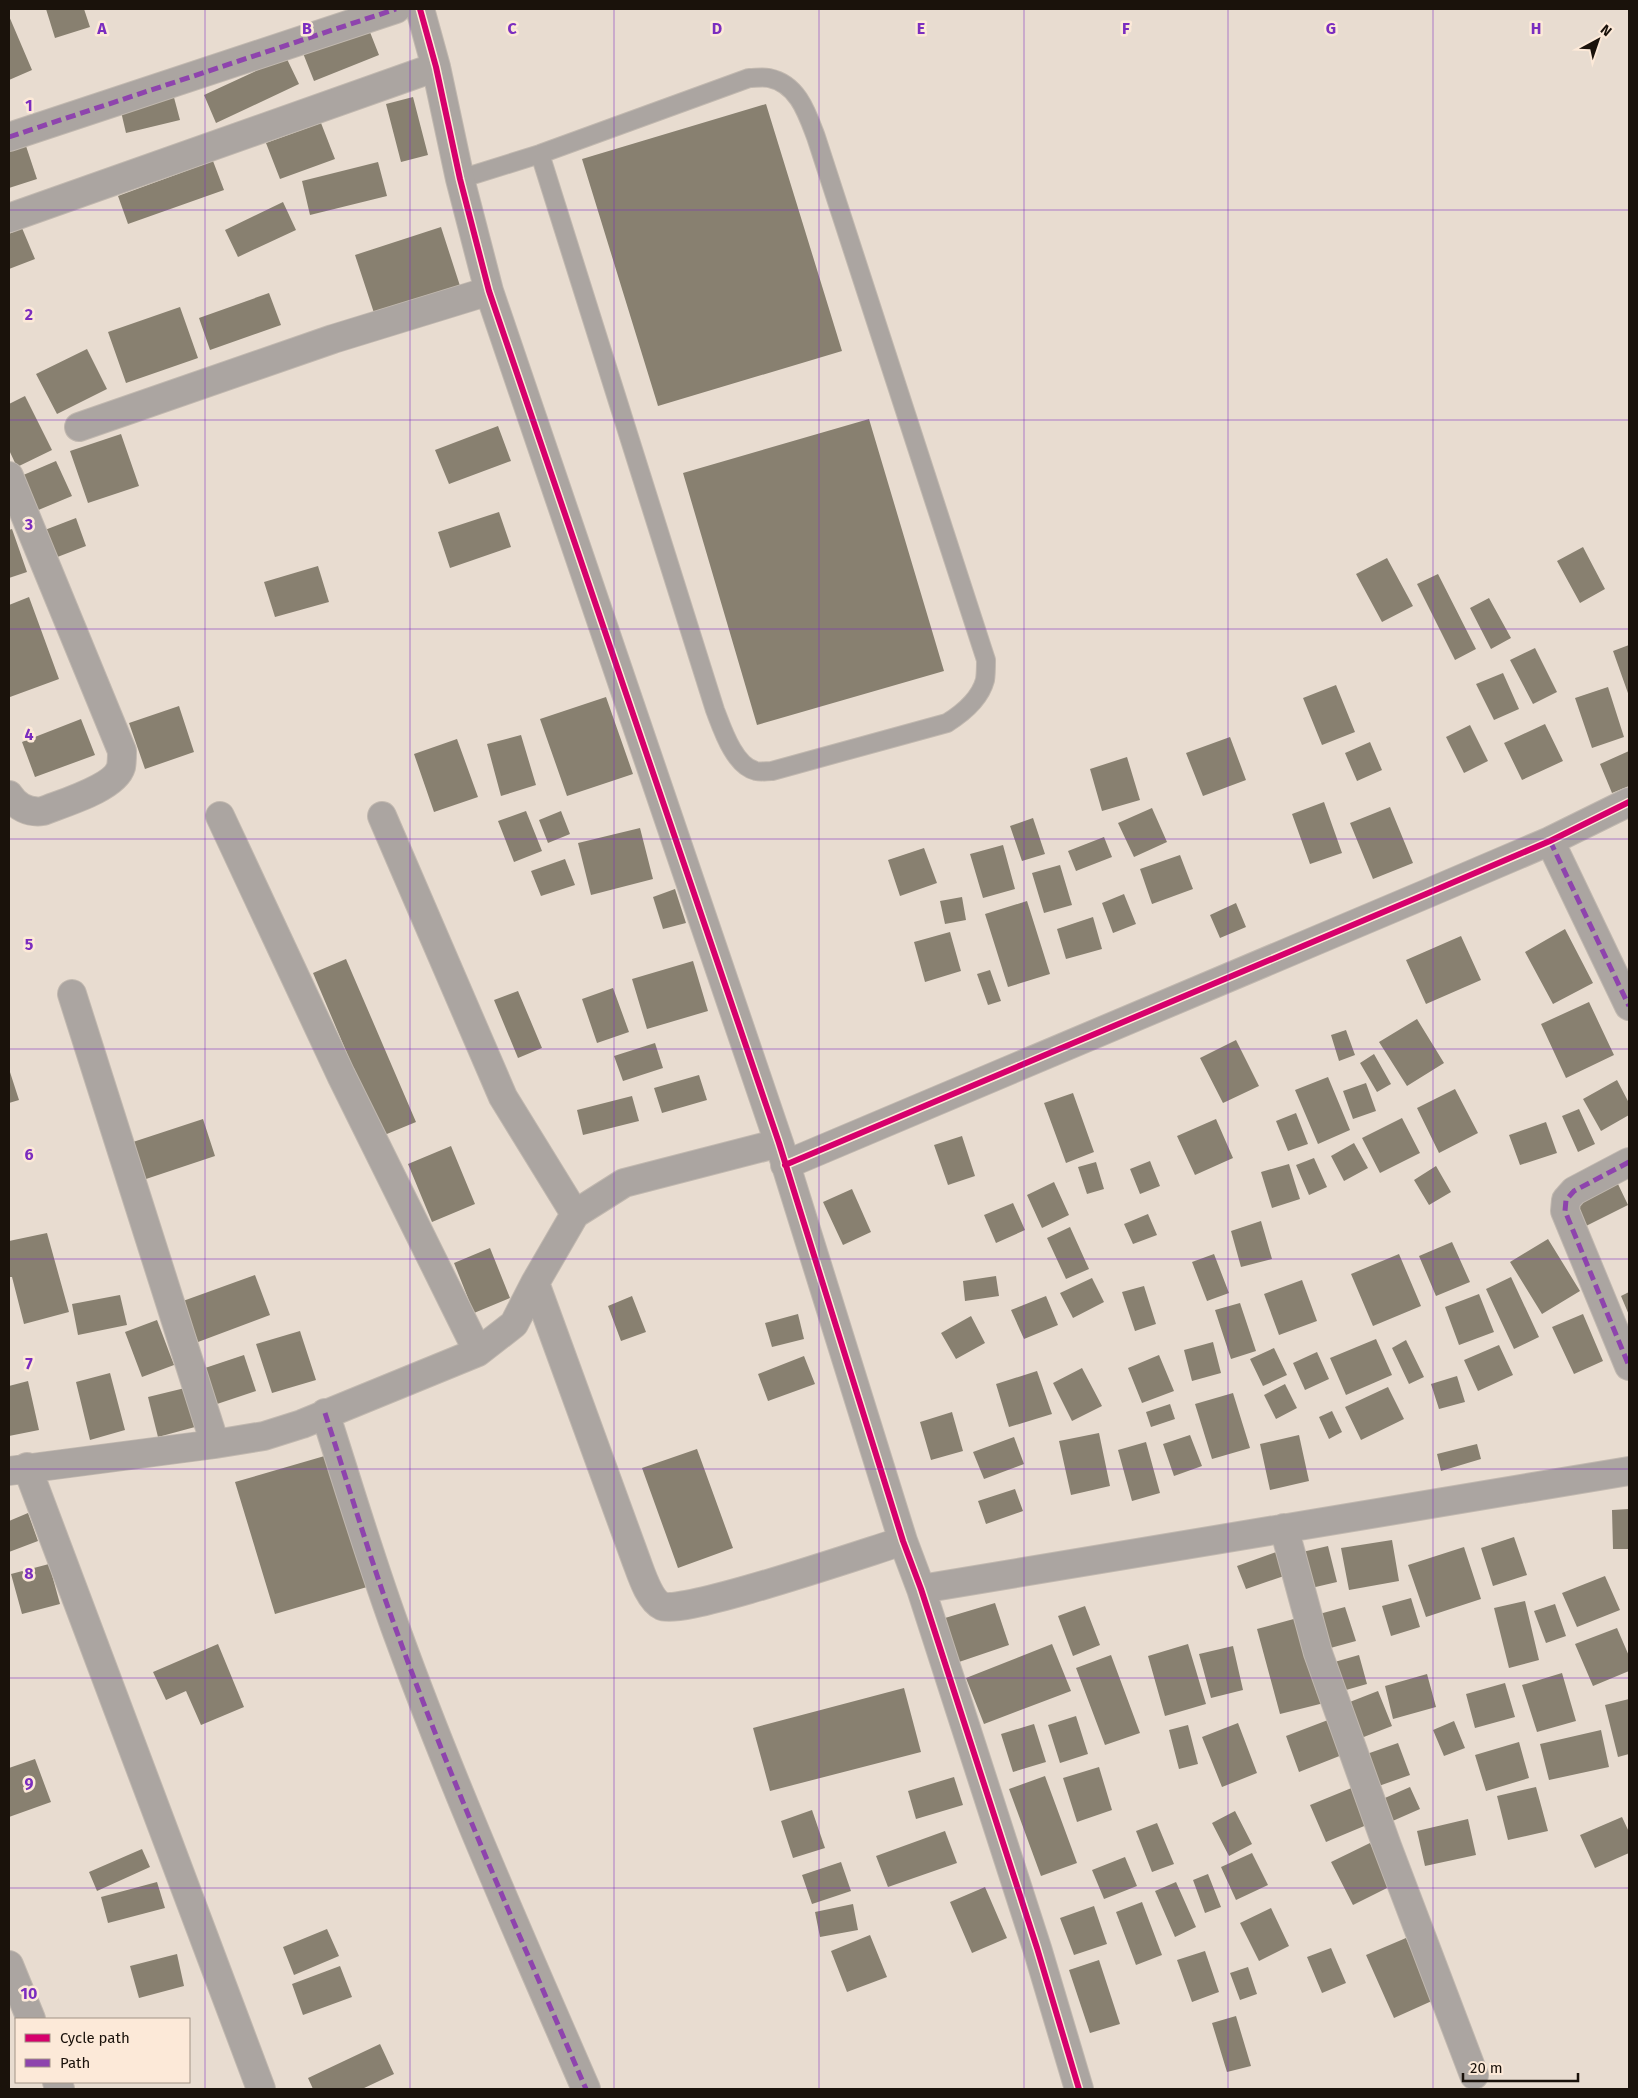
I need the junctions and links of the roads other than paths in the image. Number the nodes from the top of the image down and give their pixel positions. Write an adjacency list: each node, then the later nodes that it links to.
1 (396, 9): 4 (street)
2 (420, 9): 3 (street)
3 (436, 67): 6 (street); 7 (street)
4 (9, 137)
5 (540, 154): 5 (lane); 6 (lane)
6 (460, 179): 8 (street)
7 (9, 218)
8 (489, 290): 9 (street); 18 (street)
9 (79, 428)
10 (9, 476): 11 (street)
11 (9, 795)
12 (1629, 802): 15 (street)
13 (220, 816): 22 (street)
14 (382, 816): 20 (street)
15 (1550, 841): 17 (street); 18 (street)
16 (72, 994): 25 (street)
17 (1629, 1006)
18 (782, 1154): 20 (street); 29 (street)
19 (1629, 1162): 23 (street)
20 (575, 1214): 21 (street)
21 (535, 1283): 22 (street); 29 (street)
22 (478, 1352): 24 (street)
23 (1629, 1366)
24 (325, 1412): 25 (street); 35 (street)
25 (215, 1444): 26 (street)
26 (18, 1469): 34 (street)
27 (1629, 1472): 28 (street)
28 (1284, 1528): 30 (street); 33 (street)
29 (904, 1541): 30 (street)
30 (921, 1590): 36 (street)
31 (9, 1965): 32 (street)
32 (31, 2018)
33 (1474, 2075)
34 (261, 2089)
35 (586, 2089)
36 (1079, 2089)

